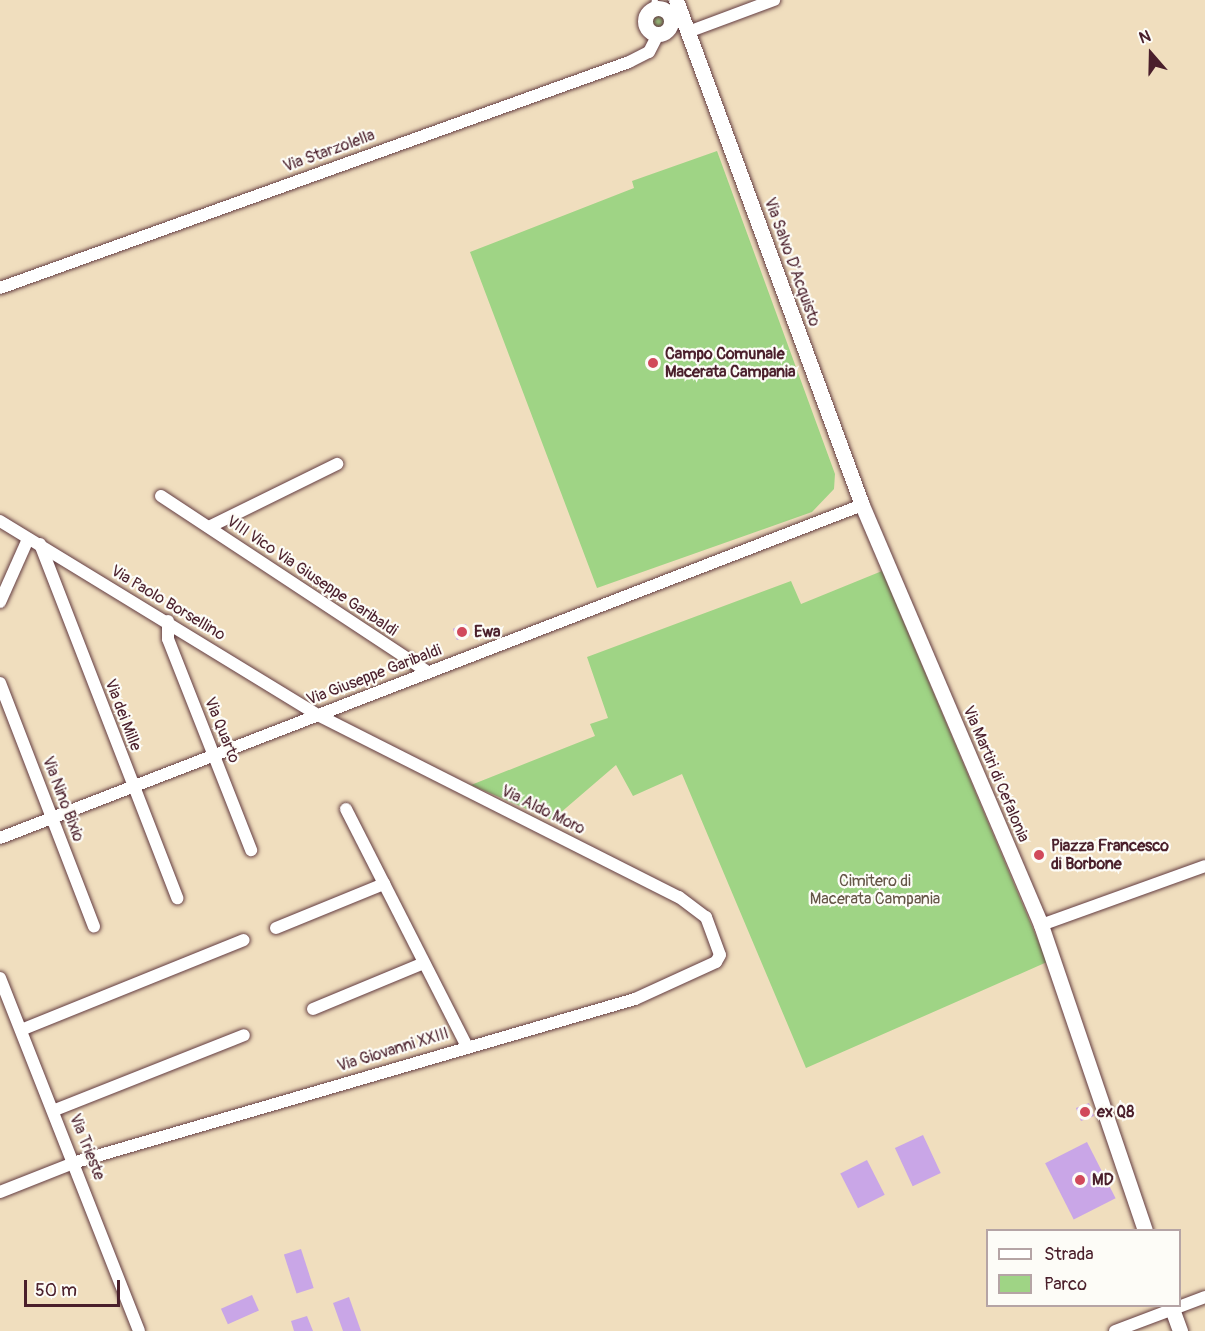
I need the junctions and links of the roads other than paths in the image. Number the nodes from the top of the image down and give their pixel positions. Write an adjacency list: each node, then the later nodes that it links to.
1 (774, 0): 3 (street)
2 (664, 12): 3 (street); 3 (street, Via Salvo D'Acquisto); 4 (street, Via Starzolella)
3 (688, 32): 7 (street, Via Salvo D'Acquisto)
4 (0, 288)
5 (337, 464): 9 (street, VIII Vico Via Giuseppe Garibaldi)
6 (161, 496): 9 (street, VIII Vico Via Giuseppe Garibaldi)
7 (862, 505): 14 (street, Via Giuseppe Garibaldi); 26 (street, Via Martiri di Cefalonia)
8 (0, 521): 10 (street, Via Paolo Borsellino)
9 (209, 527): 14 (street, VIII Vico Via Giuseppe Garibaldi)
10 (28, 539): 11 (street, Via Paolo Borsellino); 12 (street)
11 (40, 544): 13 (street, Via Paolo Borsellino); 18 (street, Via dei Mille)
12 (0, 602)
13 (168, 621): 16 (street, Via Paolo Borsellino); 17 (street, Via Quarto)
14 (428, 672): 16 (street, Via Giuseppe Garibaldi)
15 (0, 683): 20 (street, Via Nino Bixio)
16 (318, 715): 17 (street, Via Giuseppe Garibaldi); 30 (street, Via Aldo Moro)
17 (214, 755): 18 (street, Via Giuseppe Garibaldi); 22 (street, Via Quarto)
18 (132, 785): 20 (street, Via Giuseppe Garibaldi); 25 (street, Via dei Mille)
19 (346, 809): 24 (street)
20 (52, 817): 21 (street, Via Giuseppe Garibaldi); 27 (street, Via Nino Bixio)
21 (0, 838)
22 (251, 850)
23 (1205, 866): 26 (street)
24 (384, 884): 28 (street); 31 (street)
25 (177, 898)
26 (1041, 925): 40 (street, Via Martiri di Cefalonia)
27 (94, 927)
28 (276, 928)
29 (244, 940): 34 (street)
30 (716, 962): 36 (street, Via Giovanni XXIII)
31 (424, 963): 33 (street); 36 (street)
32 (0, 978): 34 (street, Via Trieste)
33 (313, 1009)
34 (21, 1030): 37 (street, Via Trieste)
35 (244, 1035): 37 (street)
36 (466, 1045): 38 (street, Via Giovanni XXIII)
37 (54, 1110): 38 (street, Via Trieste)
38 (76, 1161): 39 (street, Via Giovanni XXIII); 44 (street, Via Trieste)
39 (0, 1192)
40 (1145, 1229)
41 (1205, 1297): 42 (street)
42 (1181, 1304)
43 (1172, 1307): 45 (street); 46 (street)
44 (139, 1331)
45 (1114, 1331)
46 (1180, 1331)

